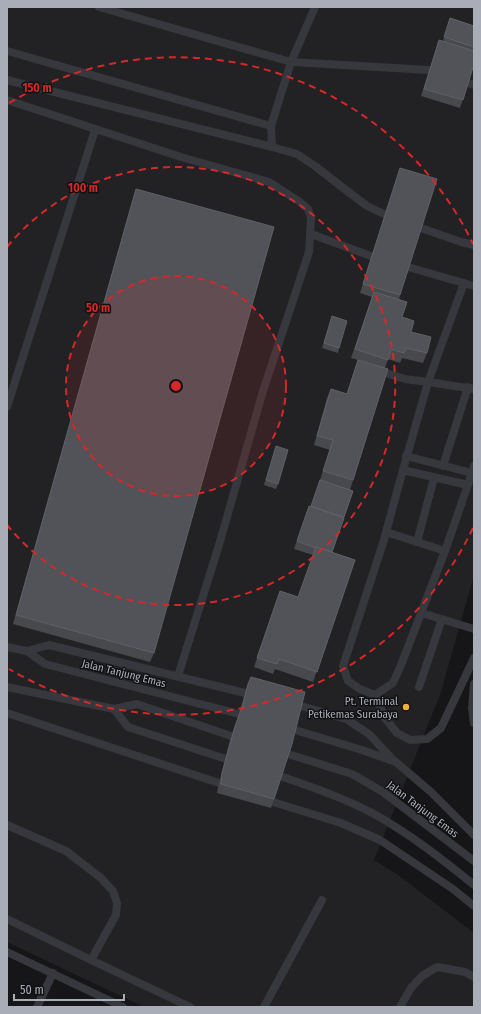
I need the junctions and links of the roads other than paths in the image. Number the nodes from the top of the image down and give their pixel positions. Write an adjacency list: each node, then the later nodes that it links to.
1 (99, 7): 4 (lane)
2 (315, 7): 4 (lane)
3 (7, 50): 8 (lane)
4 (291, 62): 5 (lane); 8 (lane)
5 (429, 70)
6 (7, 80): 10 (lane)
7 (7, 100): 9 (lane)
8 (271, 126): 10 (lane)
9 (95, 130): 13 (lane); 22 (lane)
10 (272, 147): 11 (lane)
11 (384, 214)
12 (421, 228): 14 (lane)
13 (311, 234): 15 (lane); 38 (lane)
14 (474, 245)
15 (371, 256)
16 (408, 267): 17 (lane)
17 (464, 283): 18 (lane); 20 (lane)
18 (474, 286)
19 (389, 374): 20 (lane)
20 (428, 382): 21 (lane); 23 (lane)
21 (471, 388): 24 (lane)
22 (7, 407)
23 (406, 456): 24 (lane); 25 (lane)
24 (443, 466): 26 (lane)
25 (402, 470): 27 (lane); 29 (lane)
26 (473, 470): 28 (lane)
27 (434, 478): 28 (lane); 30 (lane)
28 (468, 485): 31 (lane)
29 (386, 532): 30 (lane); 43 (lane)
30 (417, 542): 31 (lane)
31 (445, 551): 32 (lane)
32 (422, 613): 33 (lane); 43 (lane)
33 (442, 619): 34 (lane); 41 (lane)
34 (474, 629)
35 (7, 647): 36 (lane)
36 (28, 650): 38 (lane); 47 (lane, Jalan Tanjung Emas)
37 (474, 658): 43 (lane)
38 (178, 676): 42 (lane)
39 (474, 684): 48 (lane)
40 (7, 687): 45 (lane)
41 (419, 687)
42 (244, 693)
43 (375, 695)
44 (301, 706): 53 (lane)
45 (114, 709): 50 (lane); 52 (lane)
46 (7, 713): 55 (lane)
47 (239, 714)
48 (474, 723)
49 (295, 730): 53 (lane, Jalan Tanjung Emas)
50 (232, 736)
51 (288, 754): 59 (lane, Jalan Tanjung Emas)
52 (226, 759)
53 (396, 762): 58 (lane, Jalan Tanjung Emas)
54 (280, 776): 60 (lane)
55 (219, 783)
56 (274, 802): 62 (lane)
57 (7, 825): 65 (lane)
58 (474, 835)
59 (474, 861)
60 (474, 885)
61 (322, 900): 71 (lane)
62 (474, 906)
63 (7, 918): 65 (lane)
64 (7, 952): 66 (lane)
65 (91, 960): 70 (lane)
66 (53, 973): 68 (lane); 69 (lane)
67 (474, 977): 72 (lane)
68 (37, 1007)
69 (123, 1007)
70 (190, 1007)
71 (264, 1007)
72 (400, 1007)

